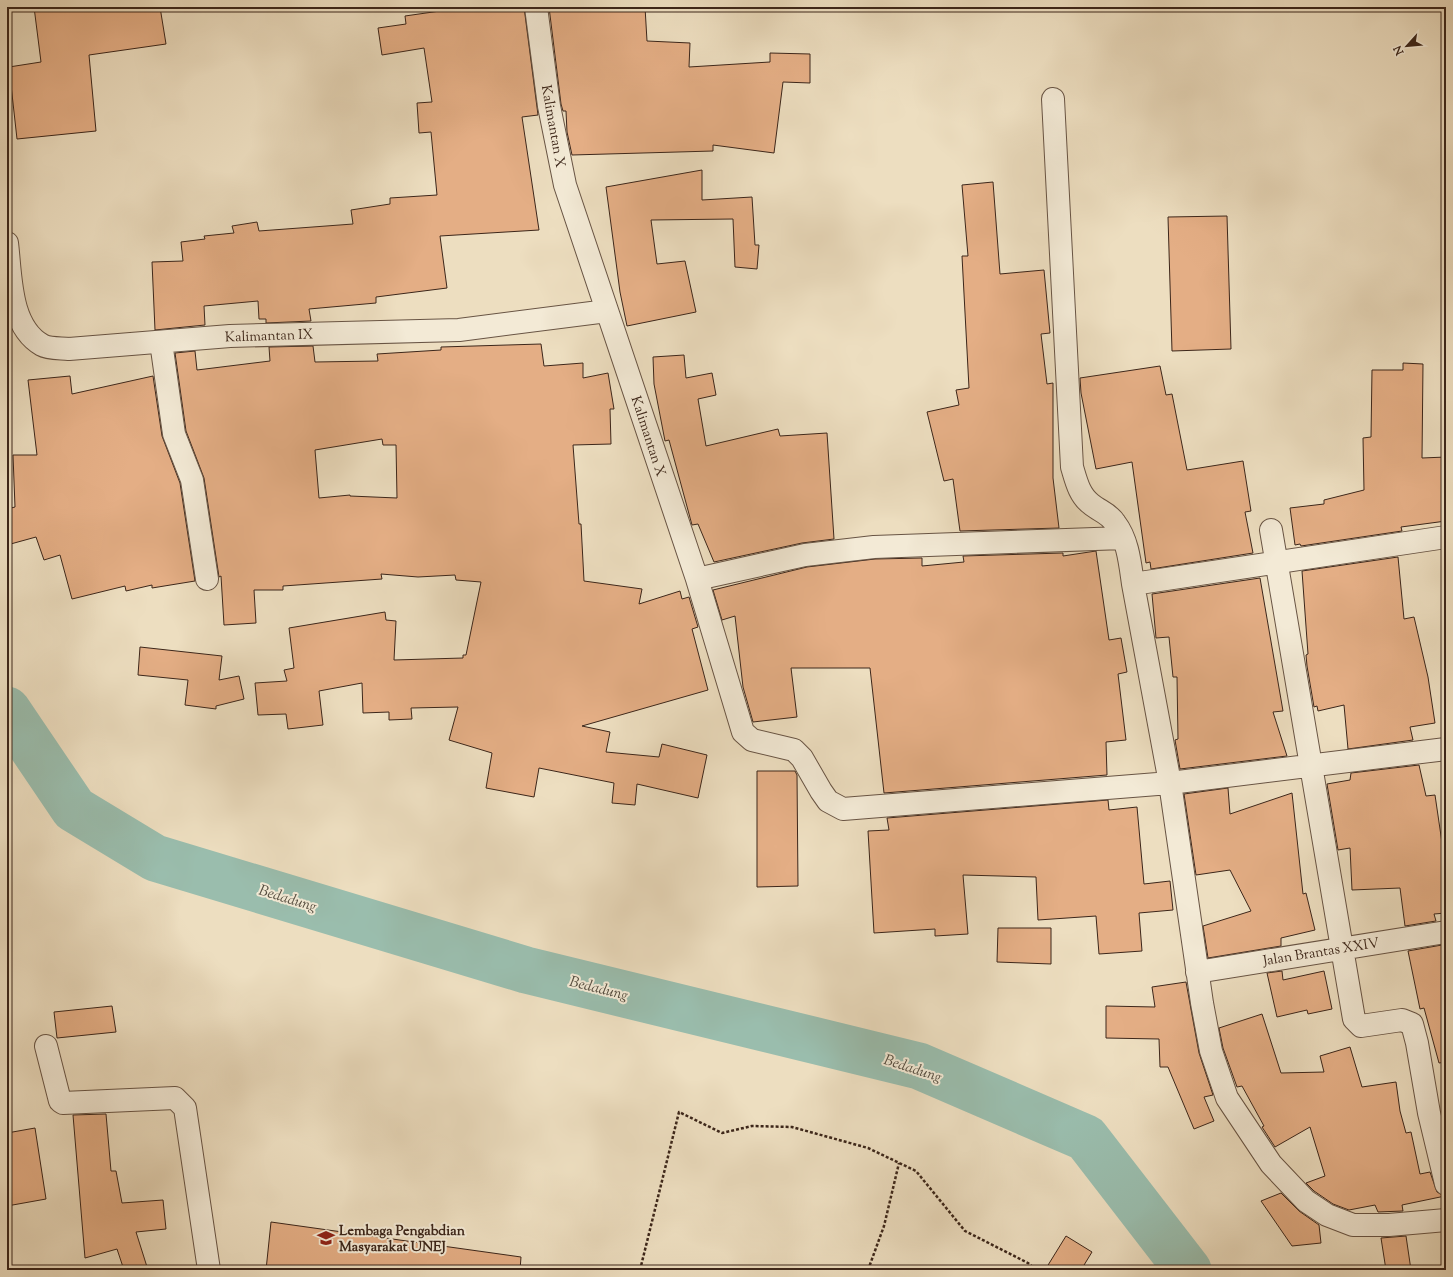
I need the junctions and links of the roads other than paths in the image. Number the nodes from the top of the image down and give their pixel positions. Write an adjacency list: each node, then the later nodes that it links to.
1 (536, 7): 4 (street, Kalimantan X)
2 (1053, 99): 7 (street)
3 (7, 243): 5 (street, Kalimantan IX)
4 (607, 311): 5 (street, Kalimantan IX); 11 (street, Kalimantan X)
5 (161, 342): 10 (street)
6 (1271, 530): 9 (street)
7 (1123, 538): 11 (street); 12 (street)
8 (1445, 541): 9 (street)
9 (1277, 562): 12 (street); 14 (street)
10 (207, 579)
11 (697, 579): 15 (street, Kalimantan X)
12 (1132, 584): 15 (street)
13 (1446, 749): 14 (street)
14 (1312, 766): 15 (street); 17 (street)
15 (1170, 783): 18 (street)
16 (1446, 932): 17 (street, Jalan Brantas XXIV)
17 (1341, 948): 18 (street, Jalan Brantas XXIV); 20 (street)
18 (1197, 972): 21 (street)
19 (46, 1046): 22 (street)
20 (1446, 1184)
21 (1446, 1220)
22 (209, 1270)

